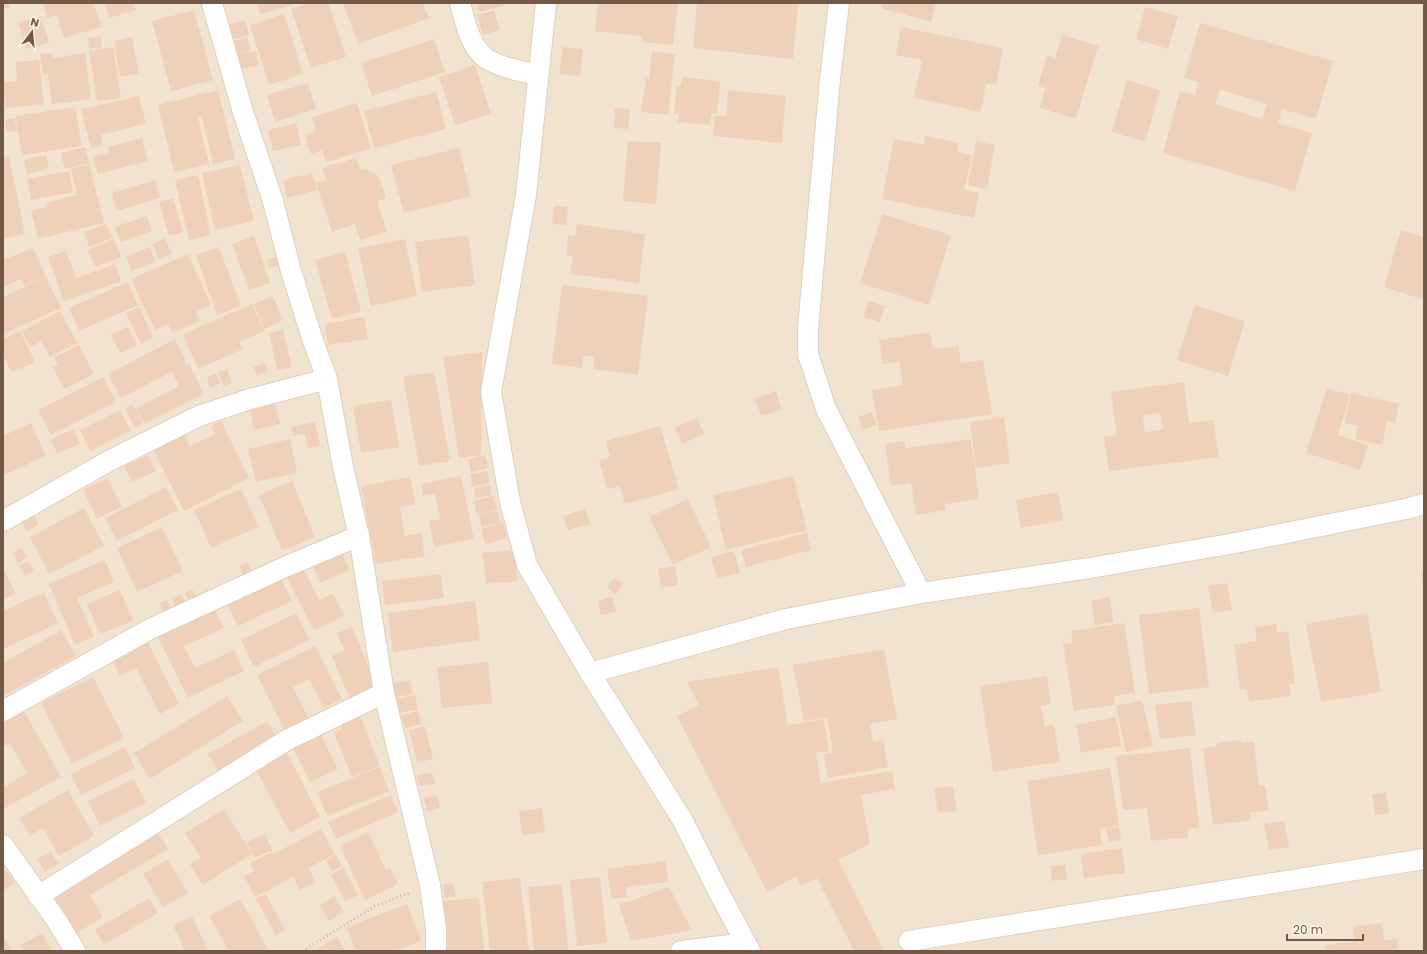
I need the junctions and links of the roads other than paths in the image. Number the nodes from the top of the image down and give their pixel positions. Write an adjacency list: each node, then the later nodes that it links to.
1 (212, 3): 6 (street)
2 (460, 3): 5 (street)
3 (546, 3): 5 (street)
4 (839, 3): 10 (street)
5 (538, 75): 11 (street)
6 (327, 379): 8 (street); 9 (street)
7 (1424, 504): 10 (street)
8 (3, 521)
9 (359, 536): 12 (street); 13 (street)
10 (921, 593): 11 (street)
11 (590, 673): 18 (street)
12 (384, 693): 16 (street); 20 (street)
13 (3, 711)
14 (3, 846): 16 (street)
15 (1424, 858): 17 (street)
16 (38, 896): 19 (street)
17 (909, 942)
18 (748, 947): 21 (street)
19 (75, 951)
20 (436, 951)
21 (681, 951)

